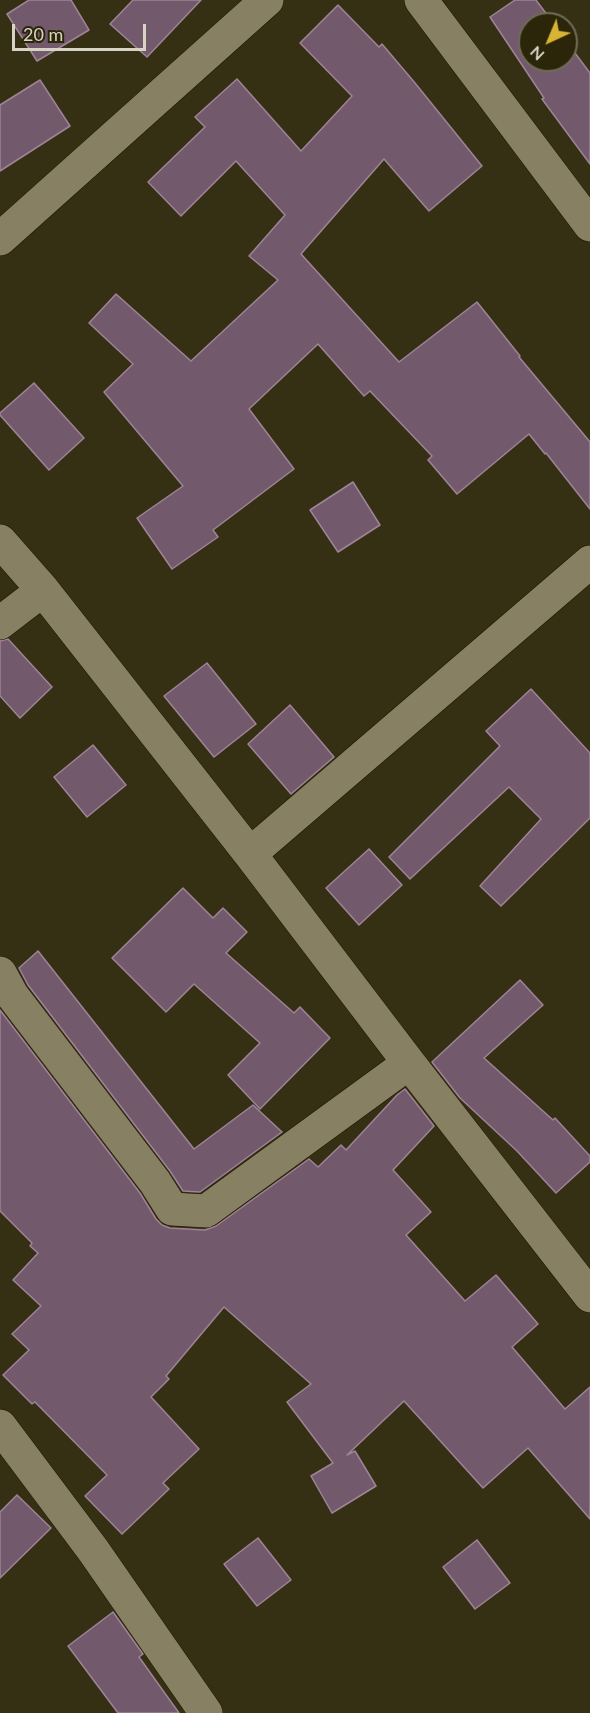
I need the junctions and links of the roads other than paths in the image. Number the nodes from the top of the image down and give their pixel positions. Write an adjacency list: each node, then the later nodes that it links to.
1 (267, 0): 4 (street)
2 (421, 0): 3 (street)
3 (590, 225)
4 (0, 239)
5 (0, 541): 7 (street)
6 (590, 562): 9 (street)
7 (43, 590): 8 (street); 9 (street)
8 (0, 623)
9 (250, 854): 11 (street)
10 (0, 973): 11 (street)
11 (409, 1063): 12 (street)
12 (590, 1296)
13 (0, 1426): 14 (street)
14 (206, 1713)

